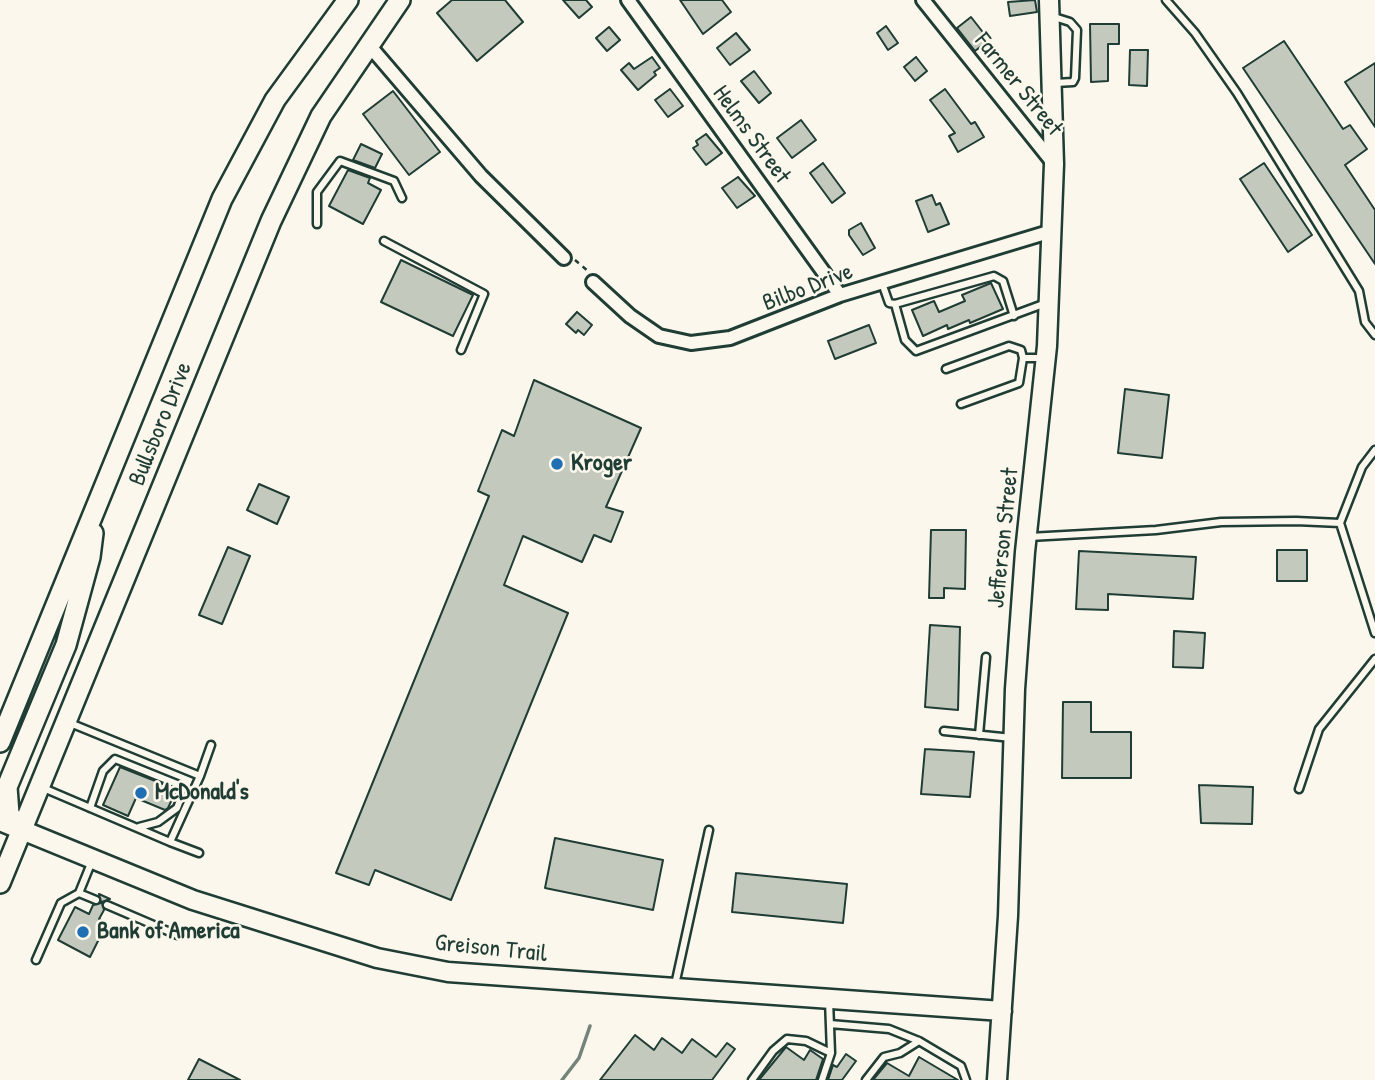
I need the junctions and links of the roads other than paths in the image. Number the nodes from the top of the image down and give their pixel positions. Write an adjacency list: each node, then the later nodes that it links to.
1 (348, 0): 28 (main road, Bullsboro Drive)
2 (400, 0): 7 (main road, Bullsboro Drive)
3 (628, 0): 17 (street, Helms Street)
4 (923, 0): 9 (street, Farmer Street)
5 (1166, 0): 21 (lane)
6 (1049, 8): 8 (street, Jefferson Street); 8 (lane)
7 (368, 44): 14 (street); 34 (main road, Bullsboro Drive)
8 (1052, 83): 9 (street, Jefferson Street)
9 (1054, 164): 12 (street, Jefferson Street)
10 (402, 198): 11 (lane)
11 (317, 224)
12 (1052, 231): 16 (street, Bilbo Drive); 18 (street, Jefferson Street)
13 (384, 242): 22 (lane)
14 (564, 258)
15 (593, 282): 17 (street, Bilbo Drive)
16 (882, 283): 17 (street, Bilbo Drive); 19 (lane)
17 (840, 295)
18 (1048, 302): 20 (lane); 24 (street, Jefferson Street)
19 (895, 304): 20 (lane); 20 (lane)
20 (1014, 316)
21 (1375, 335)
22 (461, 350)
23 (1023, 358): 24 (lane); 25 (lane); 26 (lane)
24 (1046, 358): 30 (street, Jefferson Street)
25 (946, 369)
26 (961, 404)
27 (1375, 450): 29 (lane)
28 (96, 508): 36 (main road, Bullsboro Drive); 49 (main road)
29 (1340, 523): 30 (lane); 31 (lane)
30 (1027, 537): 38 (street, Jefferson Street)
31 (1375, 633)
32 (986, 657): 37 (lane)
33 (1375, 659): 44 (lane)
34 (66, 722): 39 (lane); 43 (main road, Bullsboro Drive)
35 (944, 731): 37 (lane)
36 (2, 733)
37 (979, 734): 38 (lane)
38 (1014, 738): 61 (street, Jefferson Street)
39 (121, 744): 41 (lane); 42 (lane)
40 (211, 745): 42 (lane)
41 (115, 759): 45 (lane); 47 (lane)
42 (200, 776): 50 (lane)
43 (40, 786): 45 (lane); 49 (main road, Bullsboro Drive)
44 (1298, 789)
45 (90, 808): 47 (lane)
46 (0, 821): 49 (street, Greison Trail)
47 (137, 828): 50 (lane)
48 (709, 830): 59 (lane)
49 (22, 831): 52 (street, Greison Trail); 53 (main road, Bullsboro Drive)
50 (170, 842): 51 (lane)
51 (199, 852)
52 (93, 860): 54 (lane); 59 (street, Greison Trail)
53 (0, 883)
54 (79, 893): 55 (lane); 58 (lane)
55 (96, 900)
56 (107, 905): 57 (lane)
57 (177, 935)
58 (36, 960)
59 (674, 986): 60 (street, Greison Trail)
60 (829, 998): 61 (street, Greison Trail); 62 (lane)
61 (1002, 1012): 69 (street, Jefferson Street)
62 (830, 1024): 63 (lane); 64 (lane)
63 (919, 1041): 67 (lane); 68 (lane)
64 (831, 1053): 65 (lane); 66 (lane)
65 (752, 1080)
66 (821, 1080)
67 (866, 1080)
68 (966, 1080)
69 (996, 1080)

